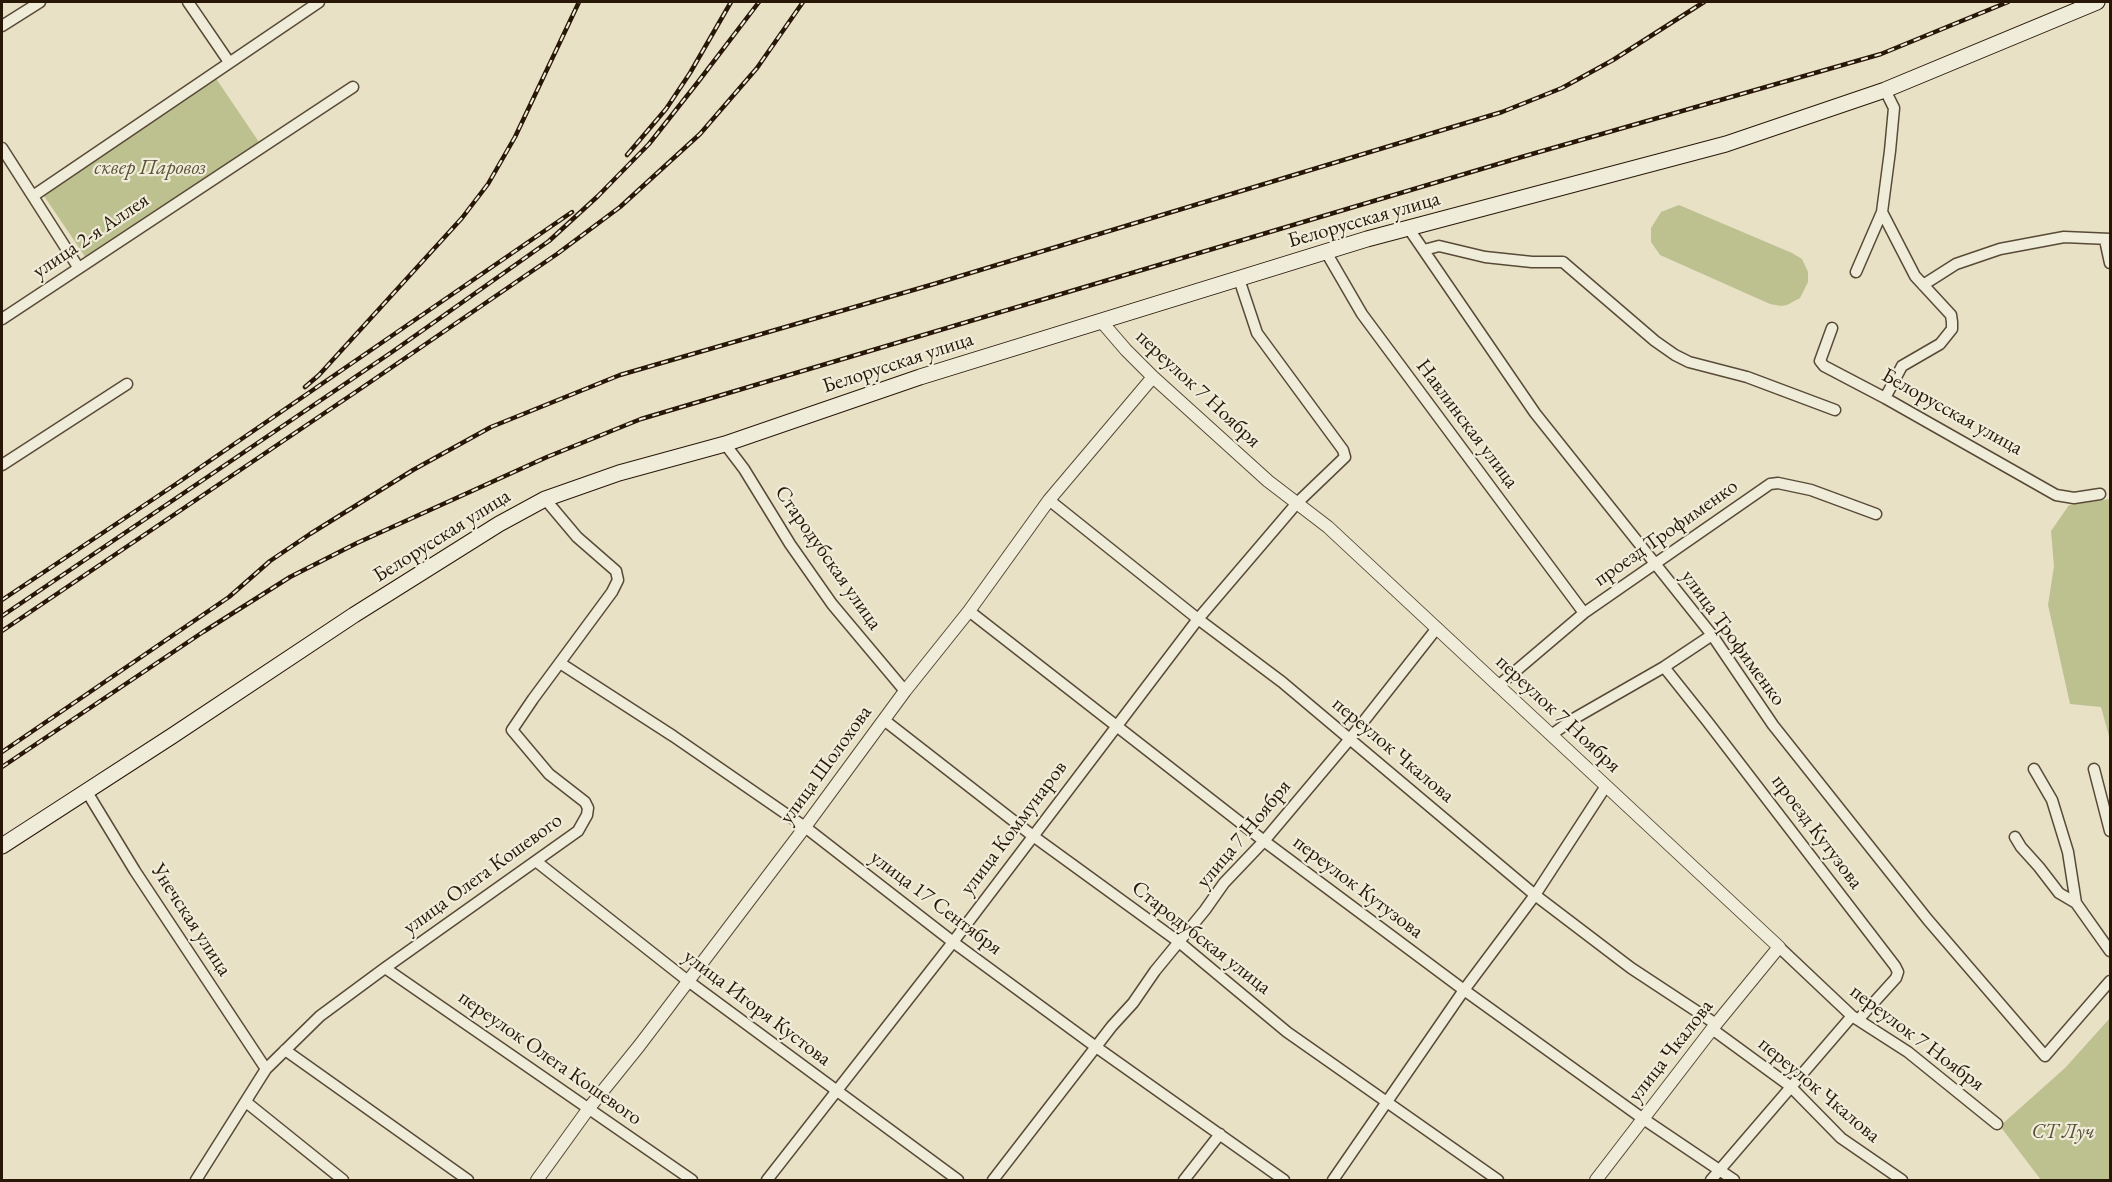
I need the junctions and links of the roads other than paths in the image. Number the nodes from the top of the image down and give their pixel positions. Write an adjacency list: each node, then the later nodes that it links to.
1 (40, 2): 5 (street)
2 (188, 2): 6 (street)
3 (319, 2): 6 (street)
4 (2097, 2): 8 (main road, Белорусская улица)
5 (2, 26)
6 (229, 62): 10 (street)
7 (353, 87): 17 (street, улица 2-я Аллея)
8 (1885, 90): 11 (street); 12 (main road, Белорусская улица)
9 (2, 148): 10 (street)
10 (33, 196): 17 (street)
11 (1882, 212): 18 (street); 20 (street)
12 (1409, 229): 14 (street, улица Трофименко); 15 (main road, Белорусская улица)
13 (2108, 239): 16 (street); 20 (street)
14 (1425, 250): 27 (street); 35 (street, улица Трофименко)
15 (1326, 252): 19 (main road, Белорусская улица); 37 (street, Навлинская улица)
16 (2110, 263)
17 (78, 267): 21 (street, улица 2-я Аллея)
18 (1856, 272)
19 (1239, 279): 22 (main road, Белорусская улица); 33 (street, улица Коммунаров)
20 (1923, 285): 26 (street)
21 (2, 319)
22 (1101, 321): 24 (street, переулок 7 Ноября); 28 (main road, Белорусская улица)
23 (1832, 328): 26 (street, Белорусская улица)
24 (1153, 377): 32 (street, улица Шолохова); 33 (street, переулок 7 Ноября)
25 (127, 384): 29 (street)
26 (1885, 398): 30 (street, Белорусская улица)
27 (1835, 410)
28 (725, 444): 31 (main road, Белорусская улица); 44 (street, Стародубская улица)
29 (2, 465)
30 (2100, 494)
31 (545, 499): 41 (street, улица Олега Кошевого); 52 (main road, Белорусская улица)
32 (1049, 500): 36 (street, улица Шолохова); 38 (street, переулок Чкалова)
33 (1297, 503): 38 (street, улица Коммунаров); 39 (street, переулок 7 Ноября)
34 (1876, 514): 35 (street, проезд Трофименко)
35 (1654, 564): 37 (street, проезд Трофименко); 40 (street, улица Трофименко)
36 (969, 611): 44 (street, улица Шолохова); 46 (street, переулок Кутузова)
37 (1584, 614): 43 (street, проезд Трофименко)
38 (1198, 619): 46 (street, улица Коммунаров); 48 (street, переулок Чкалова)
39 (1437, 628): 43 (street, переулок 7 Ноября); 48 (street, улица 7 Ноября)
40 (1712, 635): 42 (street); 68 (street, улица Трофименко)
41 (560, 663): 53 (street, улица 17 Сентября); 59 (street, улица Олега Кошевого)
42 (1664, 667): 47 (street); 70 (street, проезд Кутузова)
43 (1498, 686): 47 (street, переулок 7 Ноября)
44 (905, 691): 45 (street, улица Шолохова)
45 (884, 720): 53 (street, улица Шолохова); 55 (street, Стародубская улица)
46 (1115, 726): 55 (street, улица Коммунаров); 57 (street, переулок Кутузова)
47 (1551, 735): 51 (street, переулок 7 Ноября)
48 (1349, 740): 57 (street, улица 7 Ноября); 60 (street, переулок Чкалова)
49 (2094, 769): 54 (street)
50 (2034, 770): 61 (street)
51 (1606, 786): 60 (street); 64 (street, переулок 7 Ноября)
52 (87, 792): 58 (main road, Белорусская улица); 74 (street, Унечская улица)
53 (805, 827): 62 (street, улица 17 Сентября); 67 (street, улица Шолохова)
54 (2110, 831)
55 (1033, 836): 62 (street, улица Коммунаров); 63 (street, Стародубская улица)
56 (2015, 837): 61 (street)
57 (1264, 841): 63 (street, улица 7 Ноября); 69 (street, переулок Кутузова)
58 (2, 846)
59 (537, 861): 66 (street, улица Олега Кошевого); 67 (street, улица Игоря Кустова)
60 (1535, 895): 69 (street); 71 (street, переулок Чкалова)
61 (2076, 903): 65 (street)
62 (953, 942): 72 (street, улица 17 Сентября); 76 (street, улица Коммунаров)
63 (1179, 942): 72 (street, улица 7 Ноября); 78 (street, Стародубская улица)
64 (1779, 947): 70 (street, переулок 7 Ноября); 71 (street, улица Чкалова)
65 (2110, 951)
66 (384, 968): 73 (street, улица Олега Кошевого); 79 (street, переулок Олега Кошевого)
67 (688, 981): 76 (street, улица Игоря Кустова); 79 (street, улица Шолохова)
68 (2110, 981)
69 (1464, 990): 78 (street); 80 (street, переулок Кутузова)
70 (1855, 1018): 75 (street, проезд Кутузова); 81 (street, переулок 7 Ноября)
71 (1714, 1027): 75 (street, переулок Чкалова); 80 (street, улица Чкалова)
72 (1096, 1047): 82 (street, улица 17 Сентября); 91 (street, улица 7 Ноября)
73 (285, 1050): 74 (street, улица Олега Кошевого); 86 (street)
74 (266, 1069): 77 (street, улица Олега Кошевого)
75 (1790, 1086): 83 (street, проезд Кутузова); 99 (street, переулок Чкалова)
76 (835, 1091): 89 (street, улица Коммунаров); 90 (street, улица Игоря Кустова)
77 (246, 1102): 84 (street, улица Олега Кошевого); 85 (street)
78 (1387, 1103): 94 (street); 95 (street, Стародубская улица)
79 (589, 1108): 87 (street, улица Шолохова); 88 (street, переулок Олега Кошевого)
80 (1642, 1118): 83 (street, переулок Кутузова); 96 (street, улица Чкалова)
81 (1997, 1124)
82 (1220, 1134): 92 (street); 93 (street, улица 17 Сентября)
83 (1719, 1169): 97 (street, проезд Кутузова); 98 (street, переулок Кутузова)
84 (196, 1180)
85 (343, 1180)
86 (468, 1180)
87 (537, 1180)
88 (692, 1180)
89 (767, 1180)
90 (958, 1180)
91 (993, 1180)
92 (1184, 1180)
93 (1284, 1180)
94 (1333, 1180)
95 (1498, 1180)
96 (1596, 1180)
97 (1711, 1180)
98 (1734, 1180)
99 (1902, 1180)

